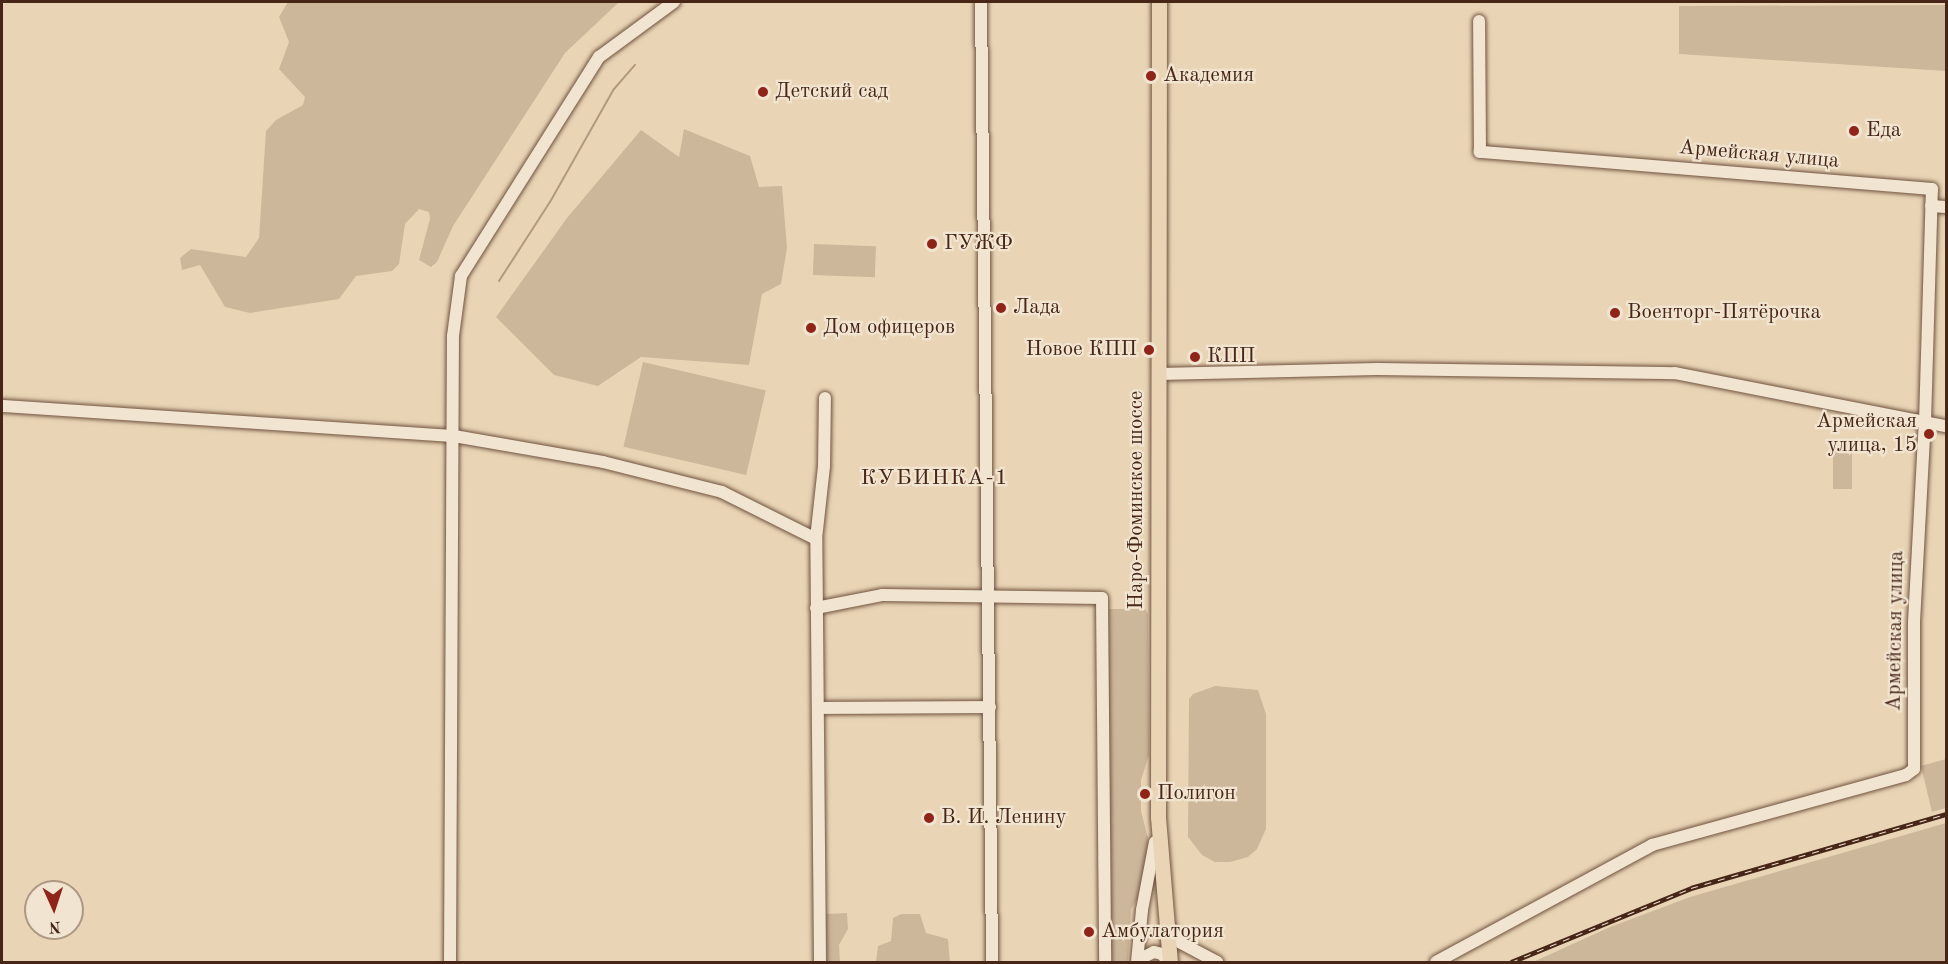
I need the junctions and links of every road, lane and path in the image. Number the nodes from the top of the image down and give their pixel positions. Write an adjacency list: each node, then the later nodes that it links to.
1 (674, 2): 12 (street)
2 (981, 2): 14 (street)
3 (1159, 2): 7 (main road, Наро-Фоминское шоссе)
4 (1479, 21): 5 (street, Армейская улица)
5 (1931, 206): 6 (street); 10 (street, Армейская улица)
6 (1947, 207)
7 (1158, 374): 10 (street); 18 (main road, Наро-Фоминское шоссе)
8 (825, 398): 13 (street)
9 (2, 406): 12 (street)
10 (1925, 422): 11 (street); 28 (street, Армейская улица)
11 (1947, 426)
12 (454, 435): 13 (street); 21 (street)
13 (816, 539): 15 (street)
14 (990, 596): 15 (street); 16 (street); 24 (street)
15 (816, 608): 17 (street)
16 (990, 707): 17 (street); 23 (street)
17 (820, 708): 22 (street)
18 (1158, 817): 19 (main road, Наро-Фоминское шоссе); 25 (street)
19 (1165, 918): 20 (street); 26 (main road, Наро-Фоминское шоссе)
20 (1217, 962): 27 (street)
21 (450, 963)
22 (820, 963)
23 (992, 963)
24 (1106, 963)
25 (1139, 963): 26 (street)
26 (1169, 963)
27 (1194, 963)
28 (1436, 963)

